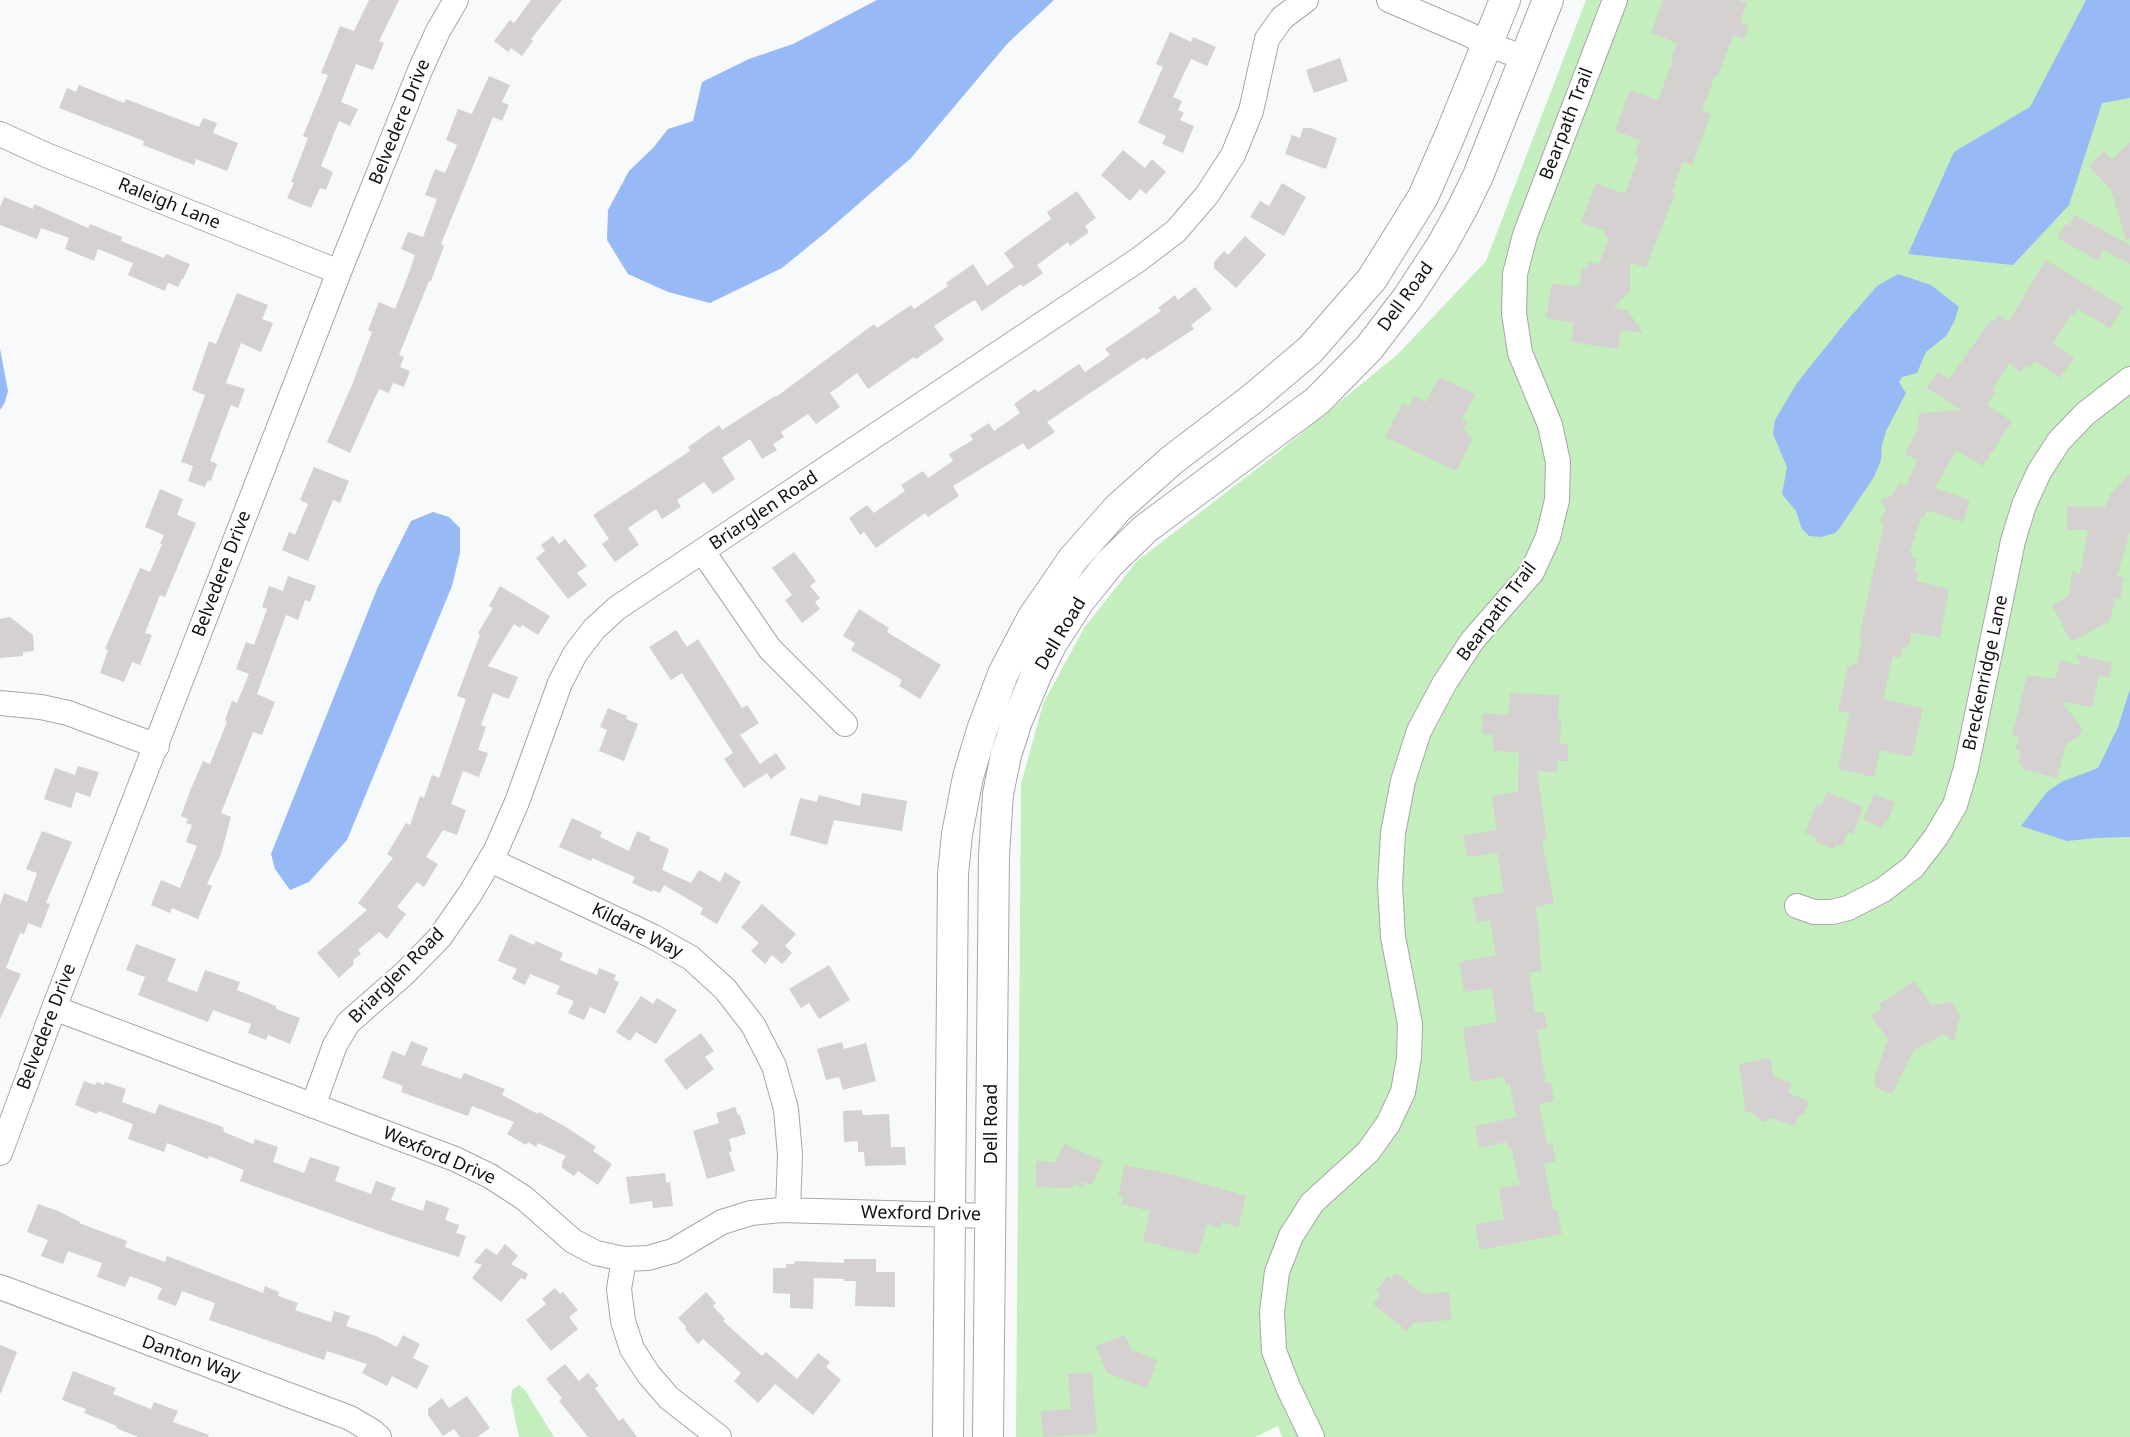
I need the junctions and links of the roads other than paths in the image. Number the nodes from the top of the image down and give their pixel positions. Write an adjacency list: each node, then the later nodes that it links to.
1 (456, 0): 10 (street, Belvedere Drive)
2 (1305, 0): 12 (street, Briarglen Road)
3 (1389, 0): 7 (street)
4 (1505, 0): 7 (main road, Dell Road)
5 (1548, 0): 8 (main road, Dell Road)
6 (1615, 0): 30 (street, Bearpath Trail)
7 (1488, 44): 8 (street); 22 (main road, Dell Road)
8 (1525, 58): 23 (main road, Dell Road)
9 (0, 134): 10 (street, Raleigh Lane)
10 (339, 272): 15 (street, Belvedere Drive)
11 (2130, 378): 17 (street, Breckenridge Lane)
12 (704, 552): 14 (street); 16 (street, Briarglen Road)
13 (0, 703): 15 (street)
14 (845, 724)
15 (156, 746): 18 (street, Belvedere Drive)
16 (490, 860): 19 (street, Briarglen Road); 21 (street, Kildare Way)
17 (1797, 906)
18 (54, 1008): 19 (street, Wexford Drive); 20 (street, Belvedere Drive)
19 (313, 1106): 24 (street, Wexford Drive)
20 (0, 1154)
21 (788, 1210): 22 (street, Wexford Drive); 24 (street, Wexford Drive)
22 (951, 1216): 23 (street, Wexford Drive); 28 (main road, Dell Road)
23 (992, 1216): 29 (main road, Dell Road)
24 (624, 1258): 27 (street)
25 (0, 1287): 26 (street, Danton Way)
26 (379, 1437)
27 (718, 1437)
28 (948, 1437)
29 (988, 1437)
30 (1312, 1437)

